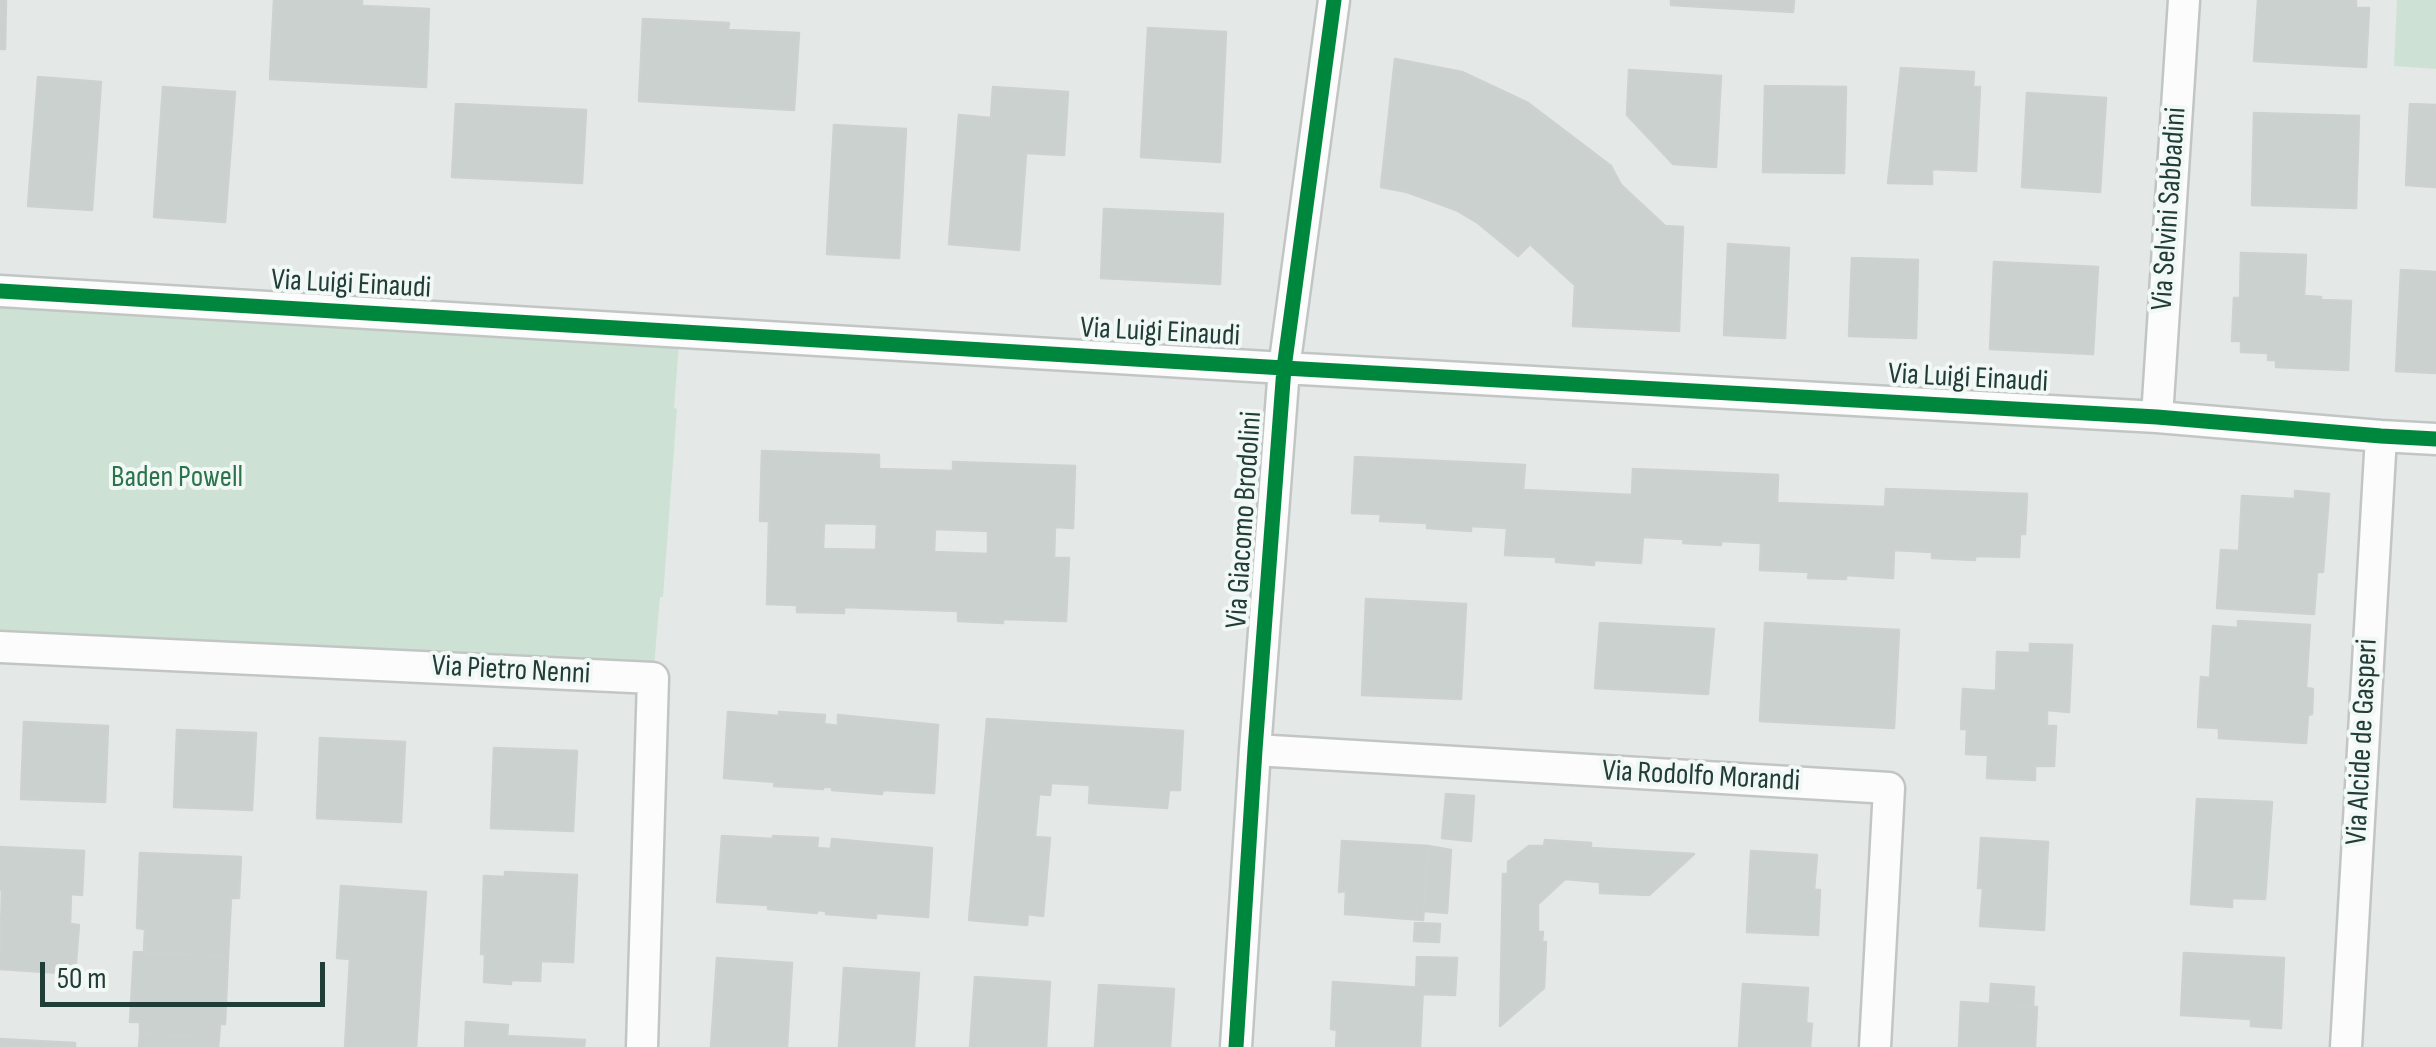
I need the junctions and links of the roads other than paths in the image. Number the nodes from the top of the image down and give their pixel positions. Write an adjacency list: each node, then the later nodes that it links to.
1 (1334, 0): 4 (street, Via Giacomo Brodolini)
2 (2184, 0): 5 (street, Via Selvini Sabbadini)
3 (0, 291): 4 (street, Via Luigi Einaudi)
4 (1284, 368): 5 (street, Via Luigi Einaudi); 9 (street, Via Giacomo Brodolini)
5 (2157, 417): 6 (street, Via Luigi Einaudi)
6 (2381, 436): 7 (street, Via Luigi Einaudi); 13 (street, Via Alcide de Gasperi)
7 (2436, 439)
8 (0, 647): 10 (street, Via Pietro Nenni)
9 (1255, 750): 11 (street, Via Giacomo Brodolini); 12 (street, Via Rodolfo Morandi)
10 (642, 1047)
11 (1236, 1047)
12 (1875, 1047)
13 (2346, 1047)

